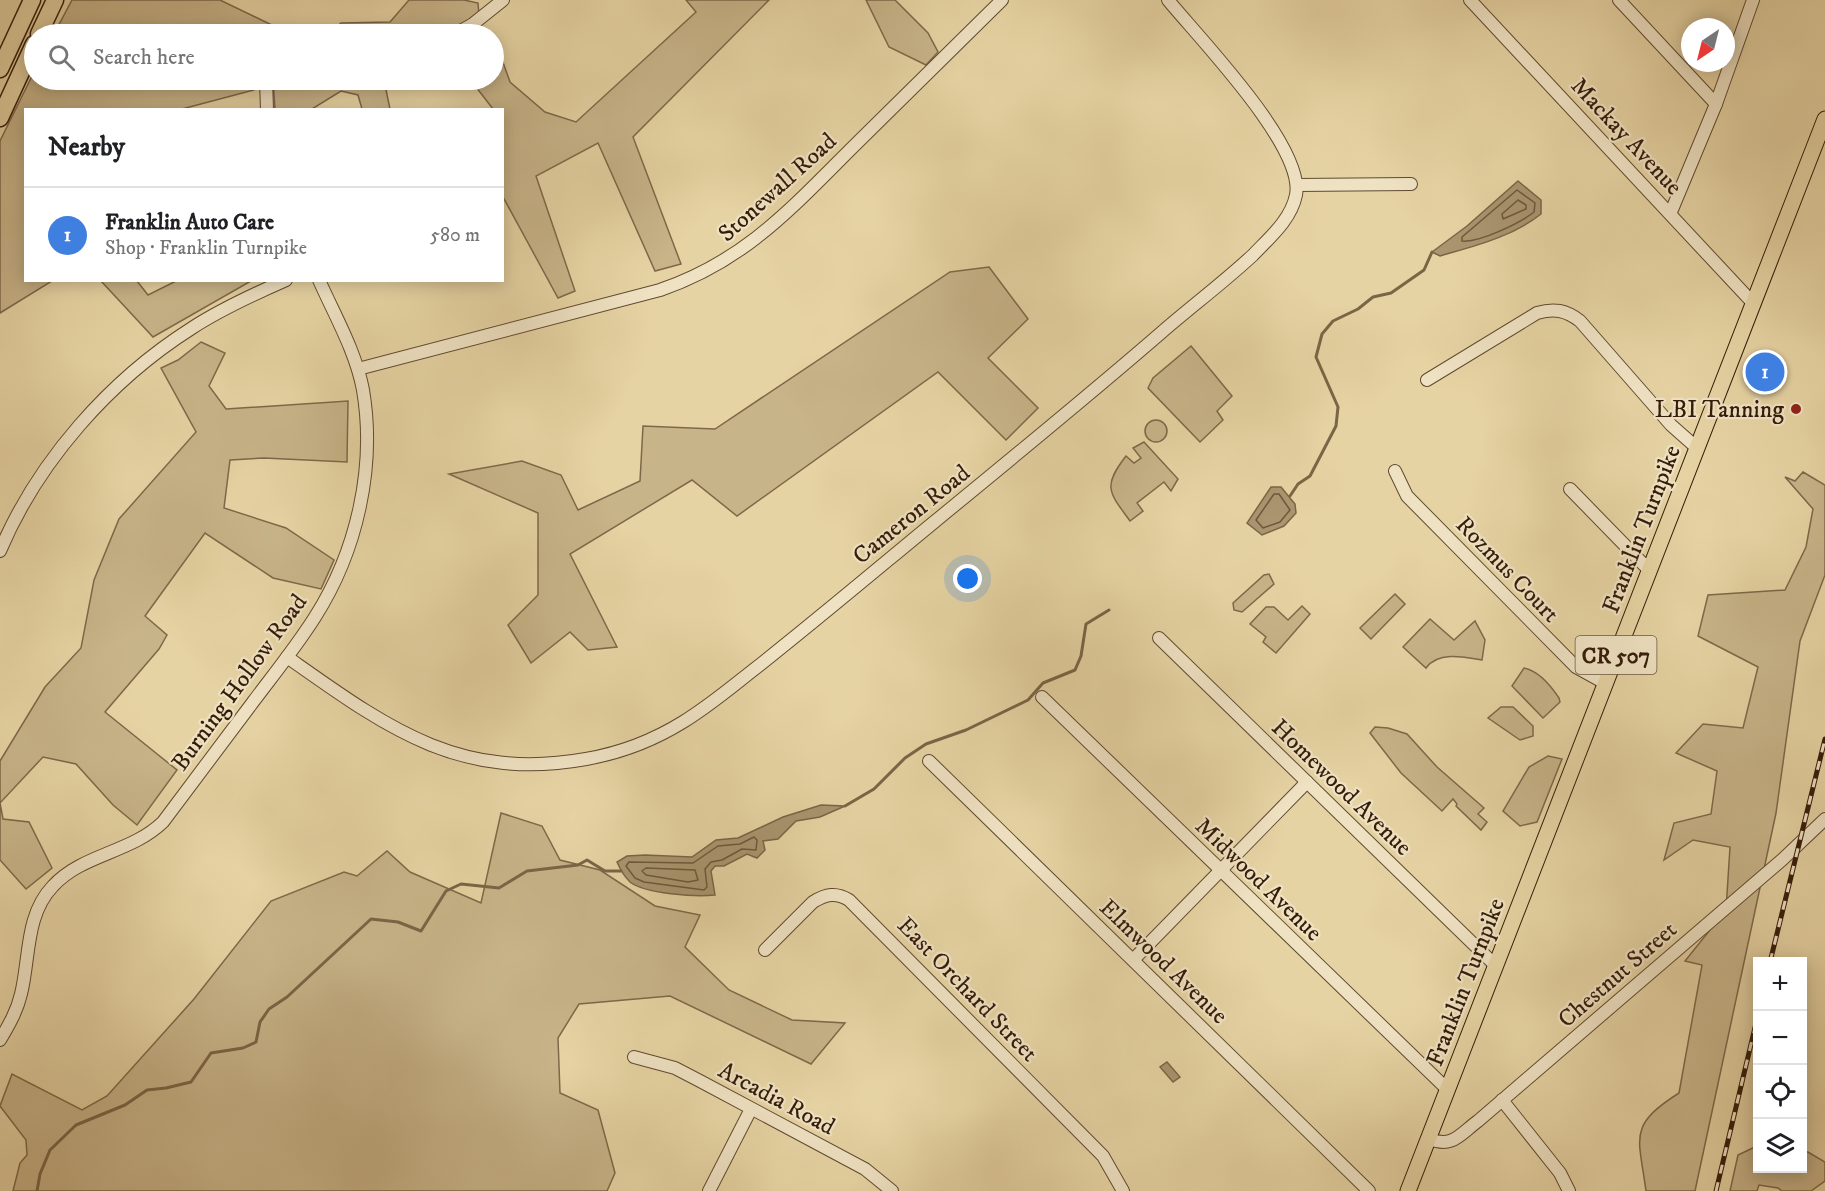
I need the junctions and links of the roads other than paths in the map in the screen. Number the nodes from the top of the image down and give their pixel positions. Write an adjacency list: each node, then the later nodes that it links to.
1 (32, 0): 12 (highway)
2 (55, 0): 9 (highway)
3 (503, 0): 10 (street)
4 (1002, 0): 24 (street, Stonewall Road)
5 (1168, 0): 19 (street)
6 (1470, 0): 20 (street, Mackay Avenue)
7 (1619, 0): 14 (street)
8 (1753, 0): 14 (street)
9 (44, 24)
10 (473, 24)
11 (24, 66): 16 (highway)
12 (0, 69)
13 (266, 90): 15 (street)
14 (1716, 104): 20 (street)
15 (267, 108)
16 (0, 118)
17 (1825, 119): 23 (main road, Franklin Turnpike / CR 507)
18 (1411, 184): 19 (street)
19 (1297, 185): 32 (street, Cameron Road)
20 (1671, 212): 23 (street, Mackay Avenue)
21 (281, 282): 29 (street)
22 (320, 282): 24 (street, Burning Hollow Road)
23 (1752, 302): 26 (main road, Franklin Turnpike / CR 507)
24 (358, 369): 32 (street, Burning Hollow Road)
25 (1427, 380): 26 (street)
26 (1697, 448): 30 (main road, Franklin Turnpike / CR 507)
27 (1395, 471): 33 (street, Rozmus Court)
28 (1570, 489): 30 (street)
29 (0, 551)
30 (1649, 570): 33 (main road, Franklin Turnpike / CR 507)
31 (1159, 638): 36 (street, Homewood Avenue)
32 (287, 657): 42 (street, Burning Hollow Road)
33 (1605, 683): 41 (main road, Franklin Turnpike / CR 507)
34 (1042, 697): 38 (street, Midwood Avenue)
35 (929, 761): 40 (street, Elmwood Avenue)
36 (1307, 782): 38 (street); 41 (street, Homewood Avenue)
37 (1825, 819): 45 (street, Chestnut Street)
38 (1221, 870): 40 (street); 44 (street, Midwood Avenue)
39 (765, 950): 50 (street, East Orchard Street)
40 (1133, 960): 51 (street, Elmwood Avenue)
41 (1496, 966): 44 (main road, Franklin Turnpike / CR 507)
42 (0, 1040)
43 (634, 1057): 46 (street, Arcadia Road)
44 (1448, 1090): 47 (main road, Franklin Turnpike / CR 507)
45 (1502, 1100): 47 (street, Chestnut Street); 53 (street)
46 (751, 1108): 48 (street); 49 (street, Arcadia Road)
47 (1429, 1139): 52 (main road, Franklin Turnpike / CR 507)
48 (709, 1191)
49 (892, 1191)
50 (1123, 1191)
51 (1369, 1191)
52 (1408, 1191)
53 (1569, 1191)

